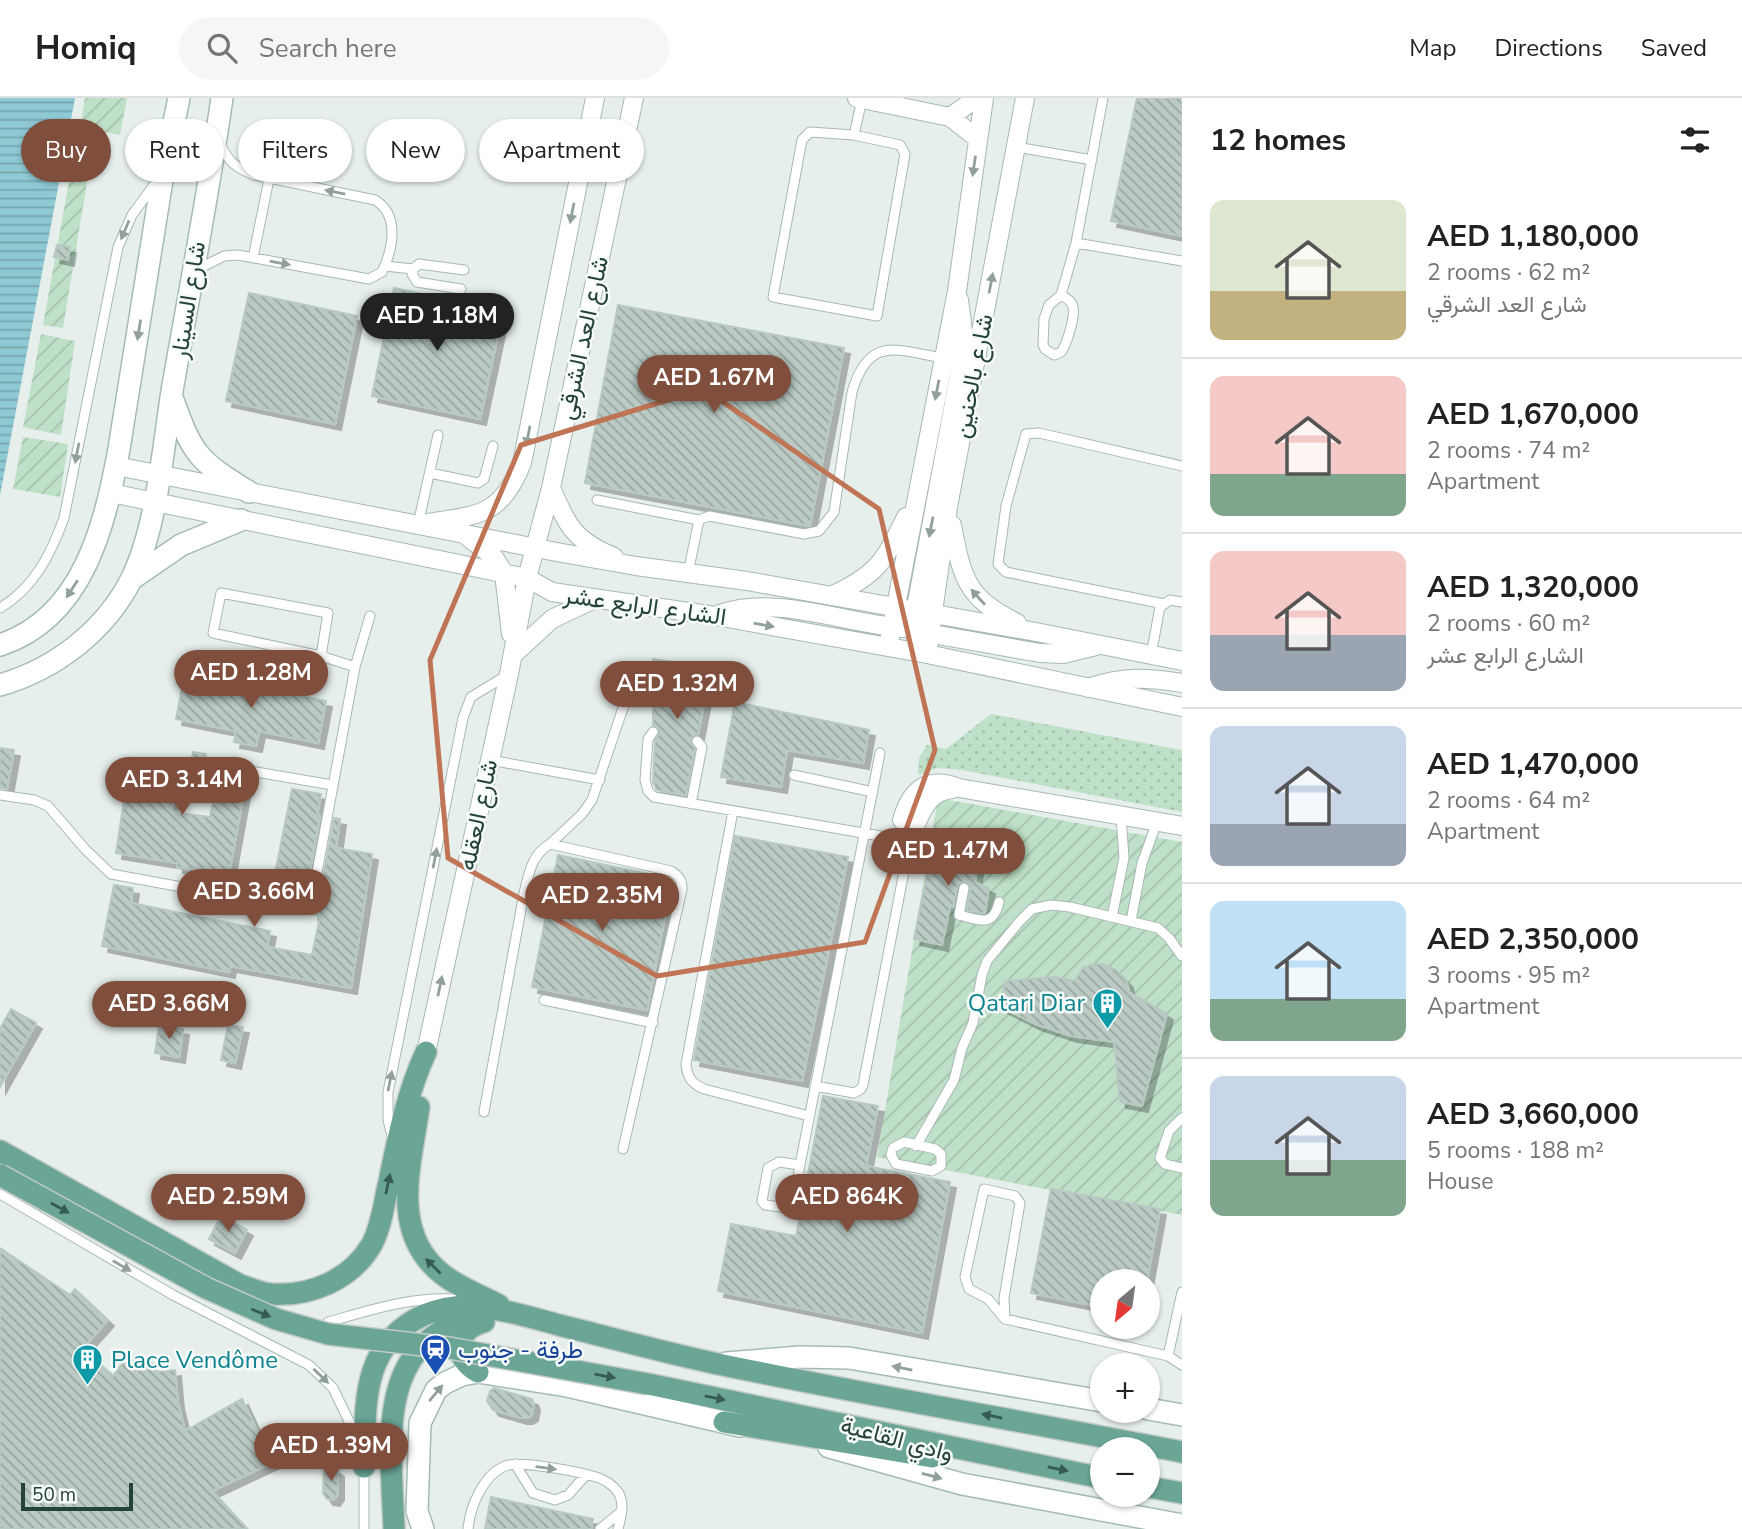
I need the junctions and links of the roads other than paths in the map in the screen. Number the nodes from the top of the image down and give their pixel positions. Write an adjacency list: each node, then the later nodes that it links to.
1 (179, 98): 11 (street, شارع السينار)
2 (222, 98): 12 (street, شارع السينار)
3 (595, 98): 51 (street, شارع العد الشرقي, one-way to 51)
4 (634, 98): 42 (street, شارع العد الشرقي)
5 (977, 98): 10 (street)
6 (984, 98): 14 (street, شارع بالحنين)
7 (1025, 98): 15 (street, شارع بالحنين)
8 (1103, 98): 17 (lane)
9 (859, 99): 10 (street); 13 (lane)
10 (950, 117): 14 (street)
11 (175, 119)
12 (219, 119)
13 (854, 135): 13 (lane)
14 (978, 139): 32 (street, شارع بالحنين, one-way to 32)
15 (1016, 148): 17 (lane); 48 (street, شارع بالحنين, one-way to 15)
16 (224, 153): 18 (lane)
17 (1092, 160): 24 (lane)
18 (238, 168)
19 (157, 182): 68 (lane, one-way to 68)
20 (162, 182): 38 (street, شارع السينار, one-way to 38)
21 (208, 182): 30 (street, شارع السينار)
22 (268, 182): 25 (lane)
23 (284, 182): 27 (lane, one-way to 23)
24 (1076, 243): 26 (lane); 33 (lane)
25 (253, 258): 27 (lane, one-way to 27); 30 (lane)
26 (1182, 261)
27 (385, 266): 28 (lane)
28 (413, 269): 29 (lane); 31 (lane)
29 (464, 270)
30 (192, 273): 35 (street, شارع السينار)
31 (461, 289)
32 (957, 291): 34 (street, شارع بالحنين); 72 (street, one-way to 72)
33 (1061, 295): 33 (lane)
34 (943, 358): 45 (street, شارع بالحنين, one-way to 45); 50 (lane)
35 (172, 395): 41 (street, شارع السينار); 43 (street)
36 (438, 435): 40 (lane)
37 (493, 446): 40 (lane)
38 (116, 466): 41 (street, الشارع الرابع عشر); 44 (street, شارع السينار)
39 (1182, 466): 66 (lane)
40 (430, 473): 51 (lane)
41 (159, 475): 43 (street, الشارع الرابع عشر); 47 (street, شارع السينار)
42 (551, 488): 52 (street, شارع العد الشرقي); 58 (street)
43 (249, 492): 51 (street, الشارع الرابع عشر)
44 (111, 493): 47 (street, الشارع الرابع عشر); 75 (street, شارع السينار, one-way to 75)
45 (915, 498): 63 (street); 67 (street, شارع بالحنين)
46 (597, 500): 50 (lane)
47 (154, 502): 49 (street, الشارع الرابع عشر); 62 (street, شارع السينار)
48 (948, 507): 69 (street, شارع بالحنين); 74 (street, one-way to 48)
49 (241, 520): 57 (street, الشارع الرابع عشر); 62 (street)
50 (699, 520): 60 (lane)
51 (418, 524): 53 (street, الشارع الرابع عشر)
52 (540, 525): 54 (street); 55 (street, شارع العد الشرقي)
53 (465, 535): 54 (street, الشارع الرابع عشر); 56 (street)
54 (516, 543): 55 (street, الشارع الرابع عشر); 56 (street)
55 (535, 547): 58 (street, الشارع الرابع عشر); 61 (street, شارع العد الشرقي)
56 (493, 556): 57 (street); 59 (street)
57 (423, 557): 59 (street, الشارع الرابع عشر)
58 (636, 566): 60 (street, الشارع الرابع عشر)
59 (504, 573): 61 (street, الشارع الرابع عشر); 80 (street)
60 (688, 573): 63 (street, الشارع الرابع عشر)
61 (527, 578): 64 (street, الشارع الرابع عشر); 80 (street, شارع العقله)
62 (131, 579): 86 (street)
63 (831, 596): 67 (street, الشارع الرابع عشر)
64 (594, 599): 71 (street, الشارع الرابع عشر); 80 (street)
65 (1182, 602): 66 (lane)
66 (1164, 604): 79 (lane)
67 (896, 607): 72 (street, الشارع الرابع عشر); 73 (street, شارع بالحنين)
68 (0, 608)
69 (933, 615): 72 (street, الشارع الرابع عشر); 74 (street, الشارع الرابع عشر)
70 (370, 616): 83 (lane)
71 (716, 616): 73 (street); 77 (street, الشارع الرابع عشر, one-way to 77)
72 (918, 626): 73 (street); 76 (street); 77 (street); 78 (street)
73 (892, 628): 77 (street, شارع بالحنين)
74 (1036, 632): 76 (street, الشارع الرابع عشر)
75 (0, 645)
76 (1102, 645): 79 (street, الشارع الرابع عشر)
77 (888, 647): 78 (street, الشارع الرابع عشر)
78 (927, 654): 87 (street, الشارع الرابع عشر)
79 (1151, 654): 82 (street, الشارع الرابع عشر)
80 (513, 655): 84 (street, شارع العقله)
81 (321, 656): 81 (lane); 83 (lane)
82 (1182, 661)
83 (355, 667): 97 (lane)
84 (509, 674): 93 (street, شارع العقله); 125 (lane, one-way to 84)
85 (1182, 683): 87 (street)
86 (0, 685)
87 (1085, 689): 89 (street, الشارع الرابع عشر)
88 (625, 702): 96 (lane)
89 (1181, 708)
90 (653, 732): 100 (lane)
91 (696, 741): 100 (lane)
92 (880, 753): 98 (lane)
93 (490, 760): 96 (lane); 119 (street, شارع العقله, one-way to 93)
94 (221, 766): 97 (lane)
95 (794, 775): 98 (lane)
96 (600, 780): 109 (lane)
97 (332, 785): 99 (lane)
98 (873, 792): 106 (lane)
99 (0, 795)
100 (691, 804): 101 (lane)
101 (733, 811): 106 (lane); 122 (lane)
102 (1121, 816): 103 (street); 104 (street); 114 (lane)
103 (910, 821): 107 (lane); 111 (lane)
104 (1157, 822): 105 (street); 115 (lane)
105 (1182, 826)
106 (864, 833): 107 (lane); 120 (lane)
107 (897, 841): 111 (lane)
108 (975, 842): 110 (lane)
109 (550, 844): 118 (lane); 121 (lane)
110 (1009, 857)
111 (906, 861): 120 (lane)
112 (964, 888): 113 (lane)
113 (999, 902)
114 (1112, 917): 115 (lane); 124 (lane)
115 (1131, 921): 116 (lane)
116 (1182, 956)
117 (544, 1000): 118 (lane)
118 (653, 1023): 126 (lane)
119 (426, 1052): 125 (main road); 133 (main road, one-way to 119)
120 (815, 1086): 122 (lane)
121 (484, 1112)
122 (809, 1116): 128 (lane)
123 (1181, 1122): 129 (lane)
124 (916, 1146): 124 (lane)
125 (396, 1148): 127 (main road, one-way to 125)
126 (623, 1149)
127 (0, 1151)
128 (800, 1165): 128 (lane)
129 (1182, 1168)
130 (0, 1175): 146 (main road, وادي القاعية, one-way to 146, bridge)
131 (0, 1194): 148 (lane, one-way to 148)
132 (1182, 1292): 137 (lane)
133 (513, 1313): 135 (lane); 138 (main road, وادي القاعية); 140 (main road); 148 (main road); 156 (main road)
134 (1005, 1319): 134 (lane); 137 (lane)
135 (328, 1322)
136 (1181, 1348): 137 (lane)
137 (1169, 1353): 139 (lane)
138 (717, 1364): 141 (street, وادي القاعية, one-way to 138); 145 (main road, وادي القاعية, one-way to 138)
139 (1182, 1365)
140 (478, 1372): 144 (street, وادي القاعية); 157 (street, one-way to 140)
141 (1090, 1399)
142 (1160, 1411): 143 (street)
143 (1182, 1415)
144 (724, 1422): 146 (main road); 154 (street, وادي القاعية, one-way to 154)
145 (1182, 1452)
146 (1024, 1462): 150 (main road, وادي القاعية, one-way to 150)
147 (515, 1464): 149 (lane, one-way to 149); 149 (lane); 158 (lane)
148 (364, 1467): 155 (lane)
149 (586, 1475): 153 (lane)
150 (1090, 1476)
151 (1160, 1489): 152 (main road)
152 (1182, 1493)
153 (622, 1511): 159 (lane); 160 (lane)
154 (1182, 1525)
155 (364, 1529)
156 (394, 1529)
157 (423, 1529)
158 (468, 1529)
159 (600, 1529)
160 (618, 1529)

